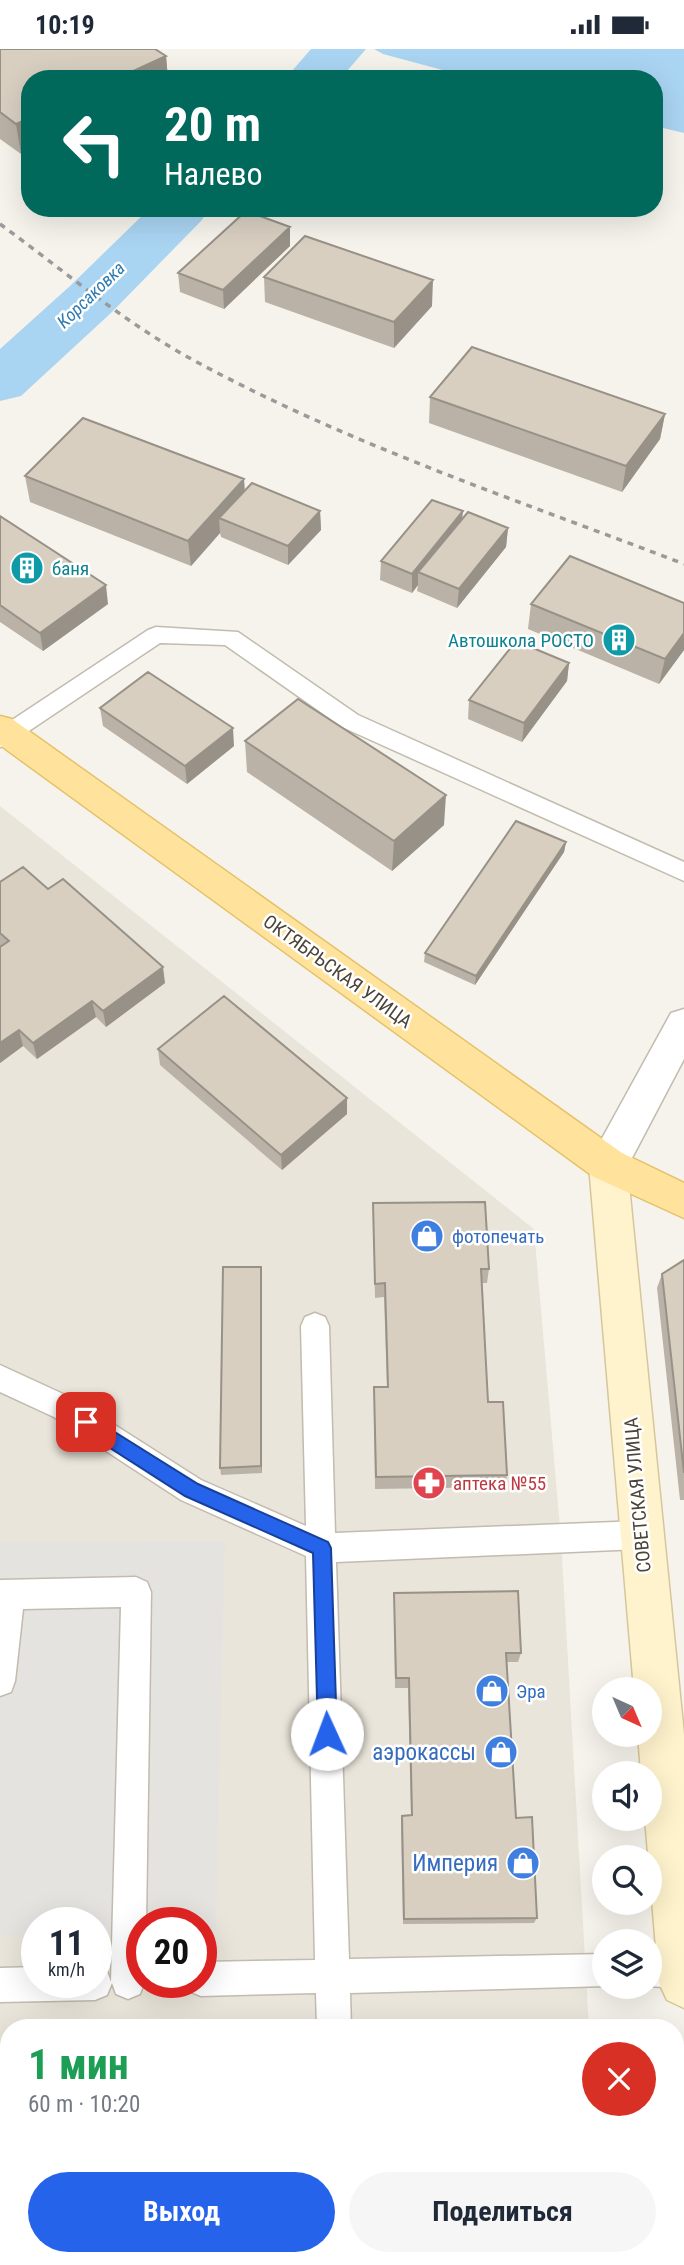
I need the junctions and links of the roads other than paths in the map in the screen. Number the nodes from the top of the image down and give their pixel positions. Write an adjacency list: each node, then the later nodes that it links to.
1 (3, 733): 2 (lane); 4 (main road, ОКТЯБРЬСКАЯ УЛИЦА)
2 (684, 872)
3 (684, 1024): 4 (street)
4 (608, 1165): 5 (main road, ОКТЯБРЬСКАЯ УЛИЦА); 8 (street, СОВЕТСКАЯ УЛИЦА)
5 (684, 1201)
6 (315, 1325): 9 (lane)
7 (0, 1378): 9 (lane)
8 (640, 1535): 9 (lane); 13 (street, СОВЕТСКАЯ УЛИЦА)
9 (322, 1548): 14 (lane)
10 (5, 1595): 11 (lane); 16 (lane)
11 (0, 1681)
12 (592, 1972): 14 (lane)
13 (675, 1974)
14 (335, 1975): 15 (lane); 18 (lane)
15 (217, 1979)
16 (115, 1982): 17 (lane)
17 (0, 1985)
18 (334, 2019)

